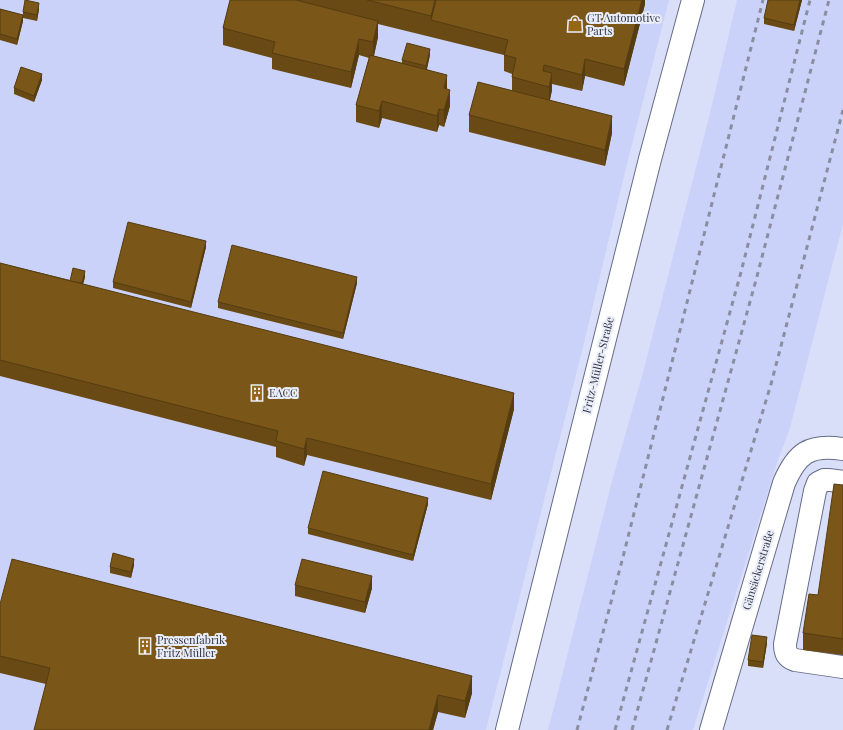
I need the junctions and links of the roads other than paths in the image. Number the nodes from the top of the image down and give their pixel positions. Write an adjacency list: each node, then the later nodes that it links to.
1 (693, 0): 5 (street, Fritz-Müller-Straße)
2 (843, 449): 6 (street, Gänsäckerstraße)
3 (843, 482): 4 (street)
4 (843, 667)
5 (507, 730)
6 (711, 730)

